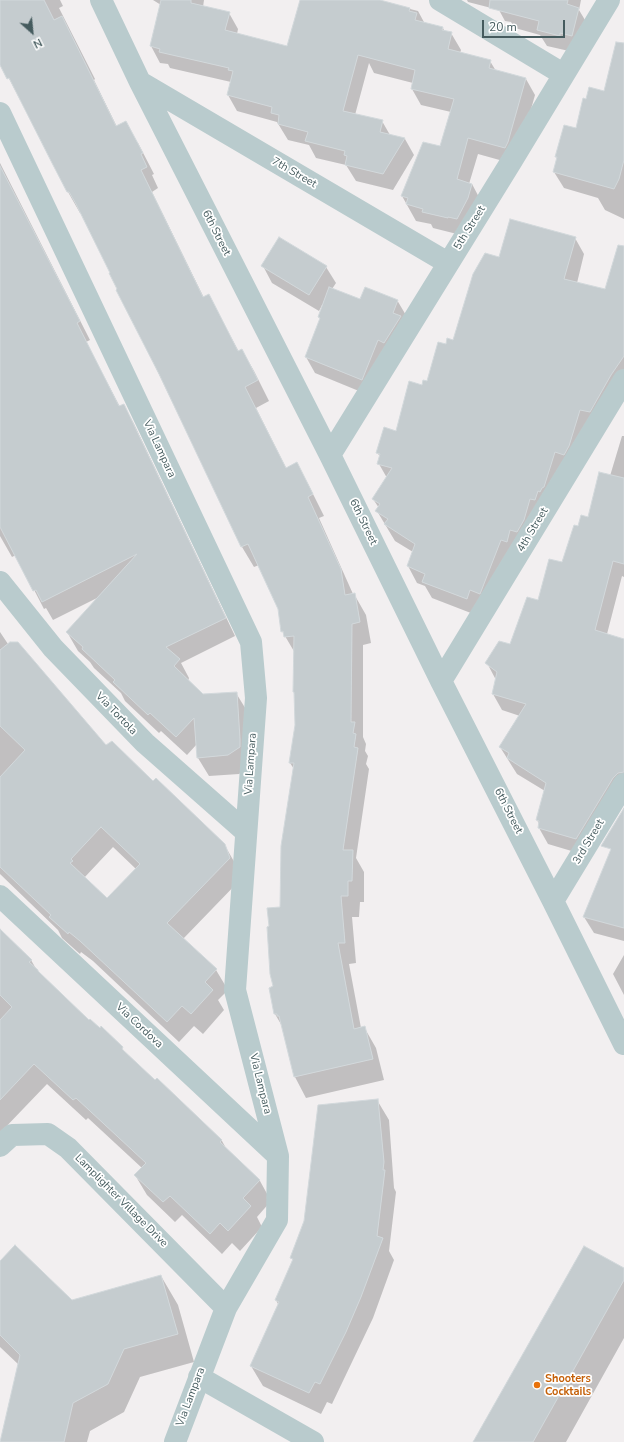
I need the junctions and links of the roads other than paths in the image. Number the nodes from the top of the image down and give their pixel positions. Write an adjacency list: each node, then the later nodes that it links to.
1 (101, 0): 5 (street, 6th Street)
2 (440, 0): 4 (street)
3 (608, 0): 4 (street, 5th Street)
4 (563, 74): 7 (street, 5th Street)
5 (140, 82): 7 (street, 7th Street); 9 (street, 6th Street)
6 (0, 113): 13 (street, Via Lampara)
7 (448, 263): 9 (street, 5th Street)
8 (624, 380): 11 (street, 4th Street)
9 (330, 455): 11 (street, 6th Street)
10 (0, 582): 13 (street, Via Tortola)
11 (441, 681): 15 (street, 6th Street)
12 (624, 784): 15 (street, 3rd Street)
13 (246, 832): 18 (street, Via Lampara)
14 (0, 896): 18 (street, Via Cordova)
15 (553, 901): 16 (street, 6th Street)
16 (624, 1044)
17 (0, 1146): 19 (street, Lamplighter Village Drive)
18 (278, 1156): 19 (street, Via Lampara)
19 (226, 1308): 20 (street, Via Lampara)
20 (198, 1377): 21 (street, Via Lampara); 22 (street)
21 (175, 1442)
22 (312, 1442)

